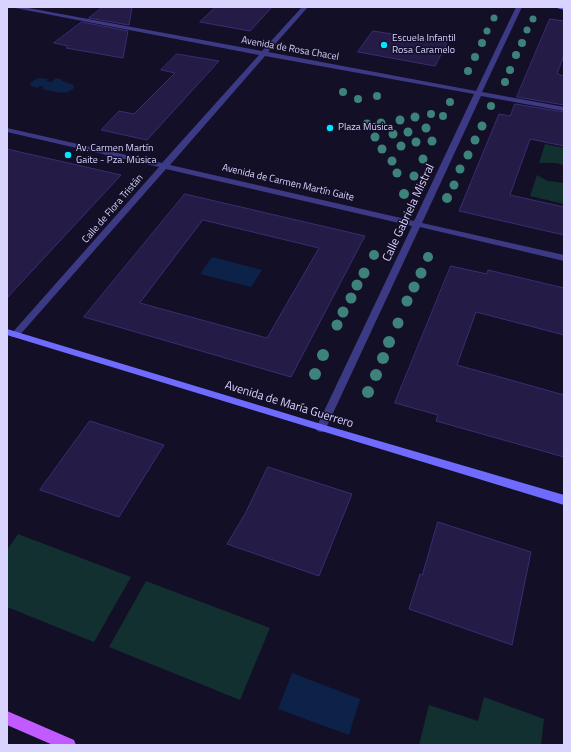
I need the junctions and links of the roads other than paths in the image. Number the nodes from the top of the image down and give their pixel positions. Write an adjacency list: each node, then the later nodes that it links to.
1 (14, 7): 6 (street, Avenida de Rosa Chacel)
2 (305, 7): 6 (street, Calle de Flora Tristán)
3 (519, 7): 7 (street, Calle Gabriela Mistral)
4 (559, 7): 5 (street)
5 (564, 8)
6 (263, 54): 7 (street, Avenida de Rosa Chacel); 10 (street, Calle de Flora Tristán)
7 (478, 93): 8 (street, Avenida de Rosa Chacel); 11 (street, Calle Gabriela Mistral)
8 (564, 109)
9 (7, 130): 10 (street, Avenida de Carmen Martín Gaite)
10 (165, 165): 11 (street, Avenida de Carmen Martín Gaite); 13 (street, Calle de Flora Tristán)
11 (417, 223): 12 (street, Avenida de Carmen Martín Gaite); 14 (street, Calle Gabriela Mistral)
12 (564, 258)
13 (11, 334): 14 (street, Avenida de María Guerrero)
14 (321, 428): 15 (street, Avenida de María Guerrero)
15 (564, 500)
16 (7, 718): 17 (main road)
17 (68, 745)

